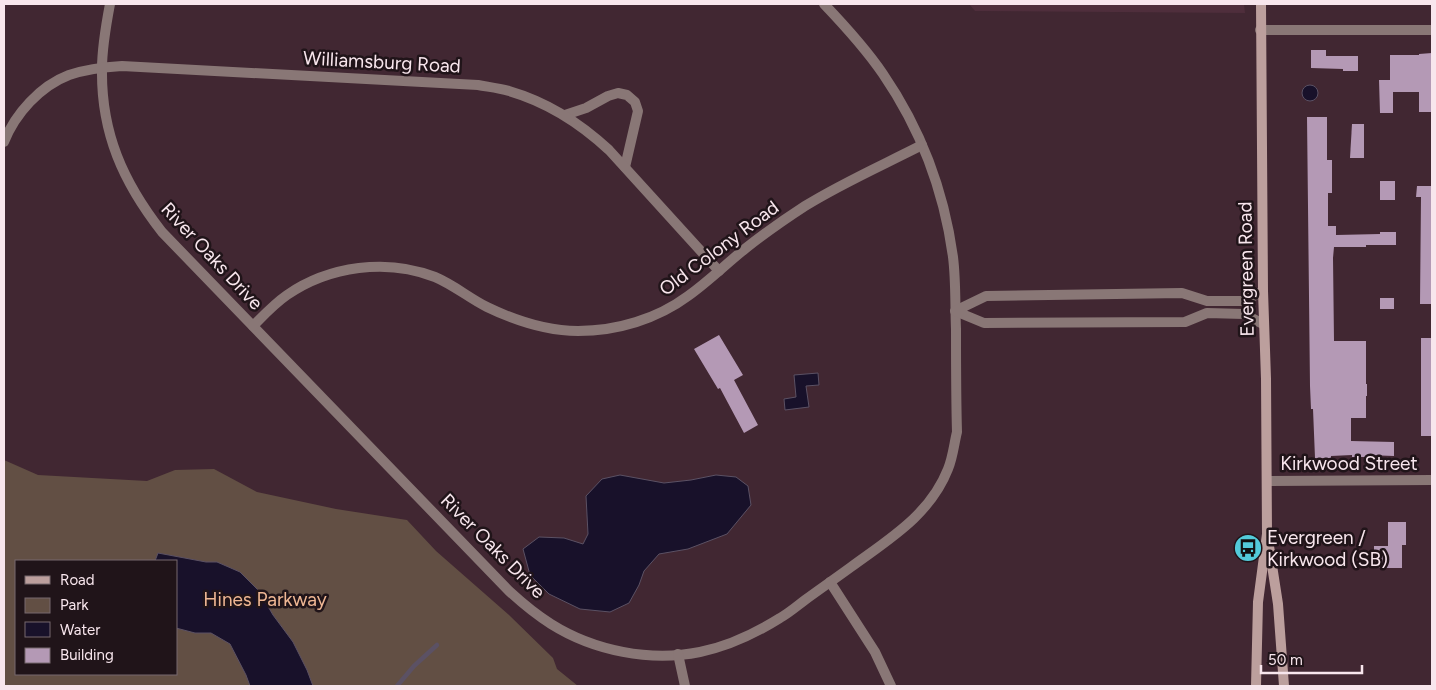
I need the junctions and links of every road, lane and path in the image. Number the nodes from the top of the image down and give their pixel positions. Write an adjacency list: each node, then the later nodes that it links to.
1 (110, 4): 6 (street, River Oaks Drive)
2 (824, 4): 9 (street, River Oaks Drive)
3 (1261, 4): 4 (street, Evergreen Road)
4 (1260, 30): 5 (street); 12 (street, Evergreen Road)
5 (1432, 30)
6 (102, 67): 7 (street, Williamsburg Road); 8 (street, Williamsburg Road); 15 (street, River Oaks Drive)
7 (565, 115): 10 (street, Williamsburg Road); 10 (street)
8 (4, 142)
9 (922, 145): 11 (street, Old Colony Road); 13 (street, River Oaks Drive)
10 (624, 167): 11 (street, Williamsburg Road)
11 (719, 271): 15 (street, Old Colony Road)
12 (1263, 291): 13 (street); 14 (street, Evergreen Road)
13 (956, 311): 14 (street); 19 (street, River Oaks Drive)
14 (1263, 324): 17 (street, Evergreen Road)
15 (253, 326): 20 (street, River Oaks Drive)
16 (1432, 480): 17 (street, Kirkwood Street)
17 (1267, 481): 18 (street, Evergreen Road)
18 (1267, 534): 23 (street, Evergreen Road); 24 (street, Evergreen Road)
19 (830, 582): 20 (street, River Oaks Drive); 22 (street)
20 (678, 654): 21 (street)
21 (685, 686)
22 (891, 686)
23 (1256, 686)
24 (1284, 686)

